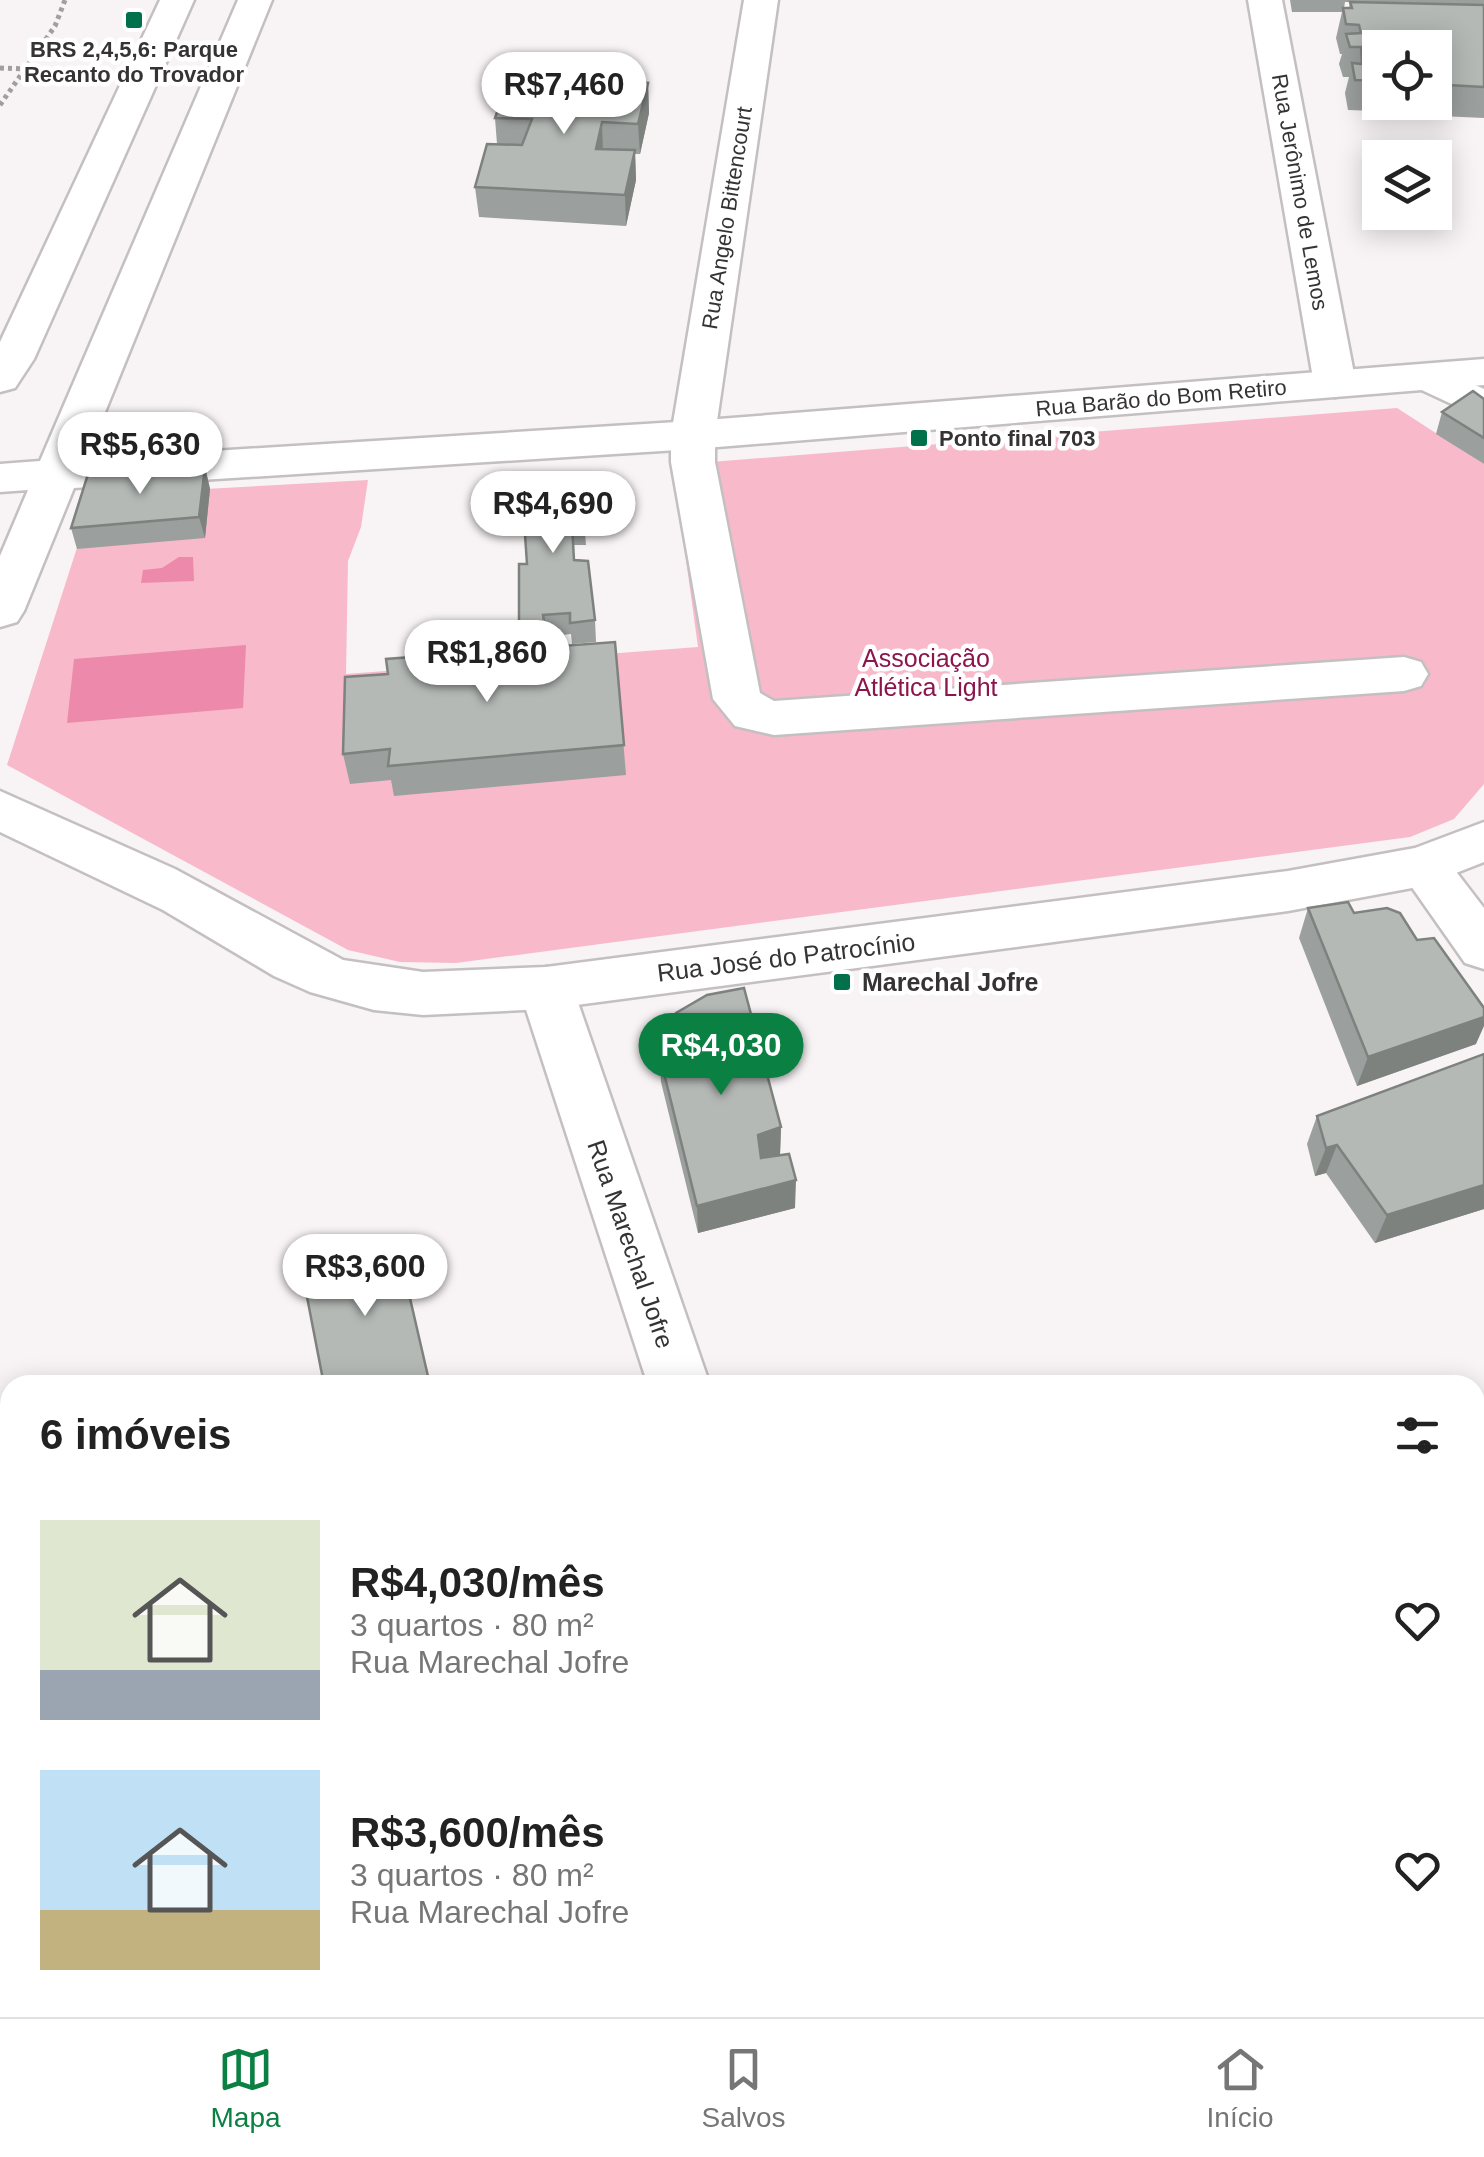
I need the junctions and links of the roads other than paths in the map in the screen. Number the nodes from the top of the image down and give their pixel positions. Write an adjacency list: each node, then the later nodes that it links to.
1 (177, 0): 7 (main road)
2 (255, 0): 11 (main road)
3 (761, 0): 10 (main road, Rua Angelo Bittencourt)
4 (1264, 0): 8 (main road, Rua Jerônimo de Lemos)
5 (1484, 372): 6 (main road, Rua Barão do Bom Retiro)
6 (1428, 377): 8 (main road, Rua Barão do Bom Retiro); 9 (main road)
7 (0, 379)
8 (1335, 384): 10 (main road, Rua Barão do Bom Retiro)
9 (1484, 406)
10 (693, 435): 11 (main road, Rua Barão do Bom Retiro); 14 (main road, Rua Angelo Bittencourt)
11 (56, 475): 12 (main road, Rua Barão do Bom Retiro); 13 (main road)
12 (0, 478)
13 (0, 611)
14 (1404, 674)
15 (0, 810): 19 (main road, Rua José do Patrocínio)
16 (1484, 841): 18 (main road, Rua José do Patrocínio)
17 (0, 850): 19 (main road)
18 (1423, 866): 20 (main road); 21 (main road, Rua José do Patrocínio)
19 (205, 908): 21 (main road, Rua José do Patrocínio)
20 (1484, 948)
21 (546, 988): 22 (main road, Rua Marechal Jofre)
22 (676, 1375)

